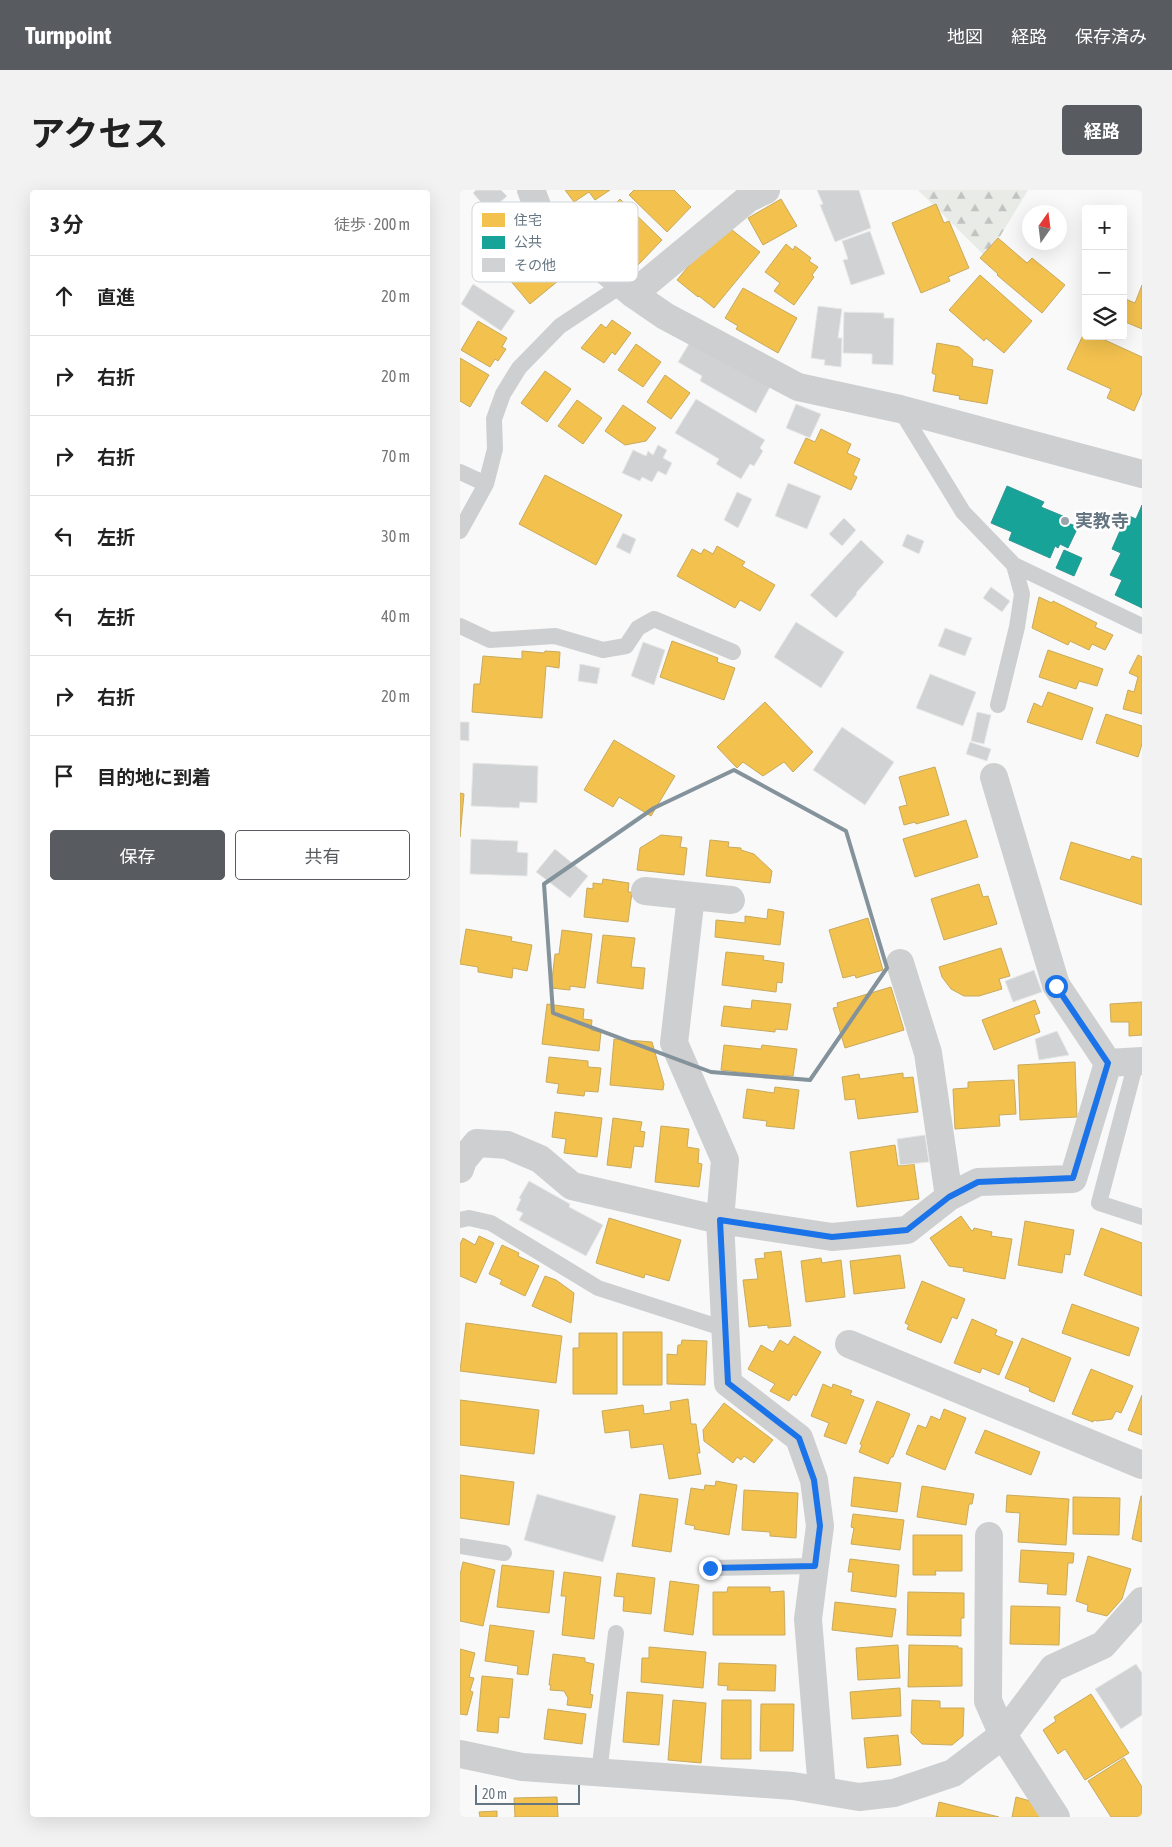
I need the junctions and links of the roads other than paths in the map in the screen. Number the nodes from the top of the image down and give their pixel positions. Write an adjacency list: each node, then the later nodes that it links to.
1 (531, 190): 3 (street)
2 (766, 190): 5 (street)
3 (536, 202)
4 (618, 282): 7 (street)
5 (638, 282)
6 (638, 282): 7 (street)
7 (627, 290): 8 (street); 11 (lane)
8 (900, 409): 10 (street); 13 (lane)
9 (460, 472): 11 (lane)
10 (1142, 474)
11 (486, 484): 12 (lane)
12 (460, 531)
13 (1014, 565): 15 (lane); 17 (lane)
14 (460, 626): 16 (lane)
15 (1142, 626)
16 (733, 652)
17 (998, 705)
18 (994, 777): 24 (street)
19 (645, 891): 20 (street)
20 (691, 896): 21 (street); 30 (street)
21 (731, 900)
22 (900, 963): 27 (street)
23 (1139, 1062): 24 (street); 28 (lane)
24 (1108, 1063): 27 (street)
25 (469, 1139): 26 (street); 30 (street)
26 (460, 1169)
27 (949, 1197): 30 (street)
28 (1142, 1217)
29 (460, 1220): 31 (lane)
30 (720, 1220): 31 (street)
31 (725, 1329): 37 (street)
32 (849, 1344): 33 (street)
33 (1142, 1465)
34 (990, 1536): 41 (street)
35 (460, 1546): 36 (lane)
36 (504, 1553)
37 (815, 1566): 38 (lane); 44 (street)
38 (710, 1568)
39 (1142, 1601): 41 (street)
40 (616, 1633): 43 (lane)
41 (1003, 1735): 44 (street); 45 (street)
42 (460, 1754): 43 (street)
43 (599, 1773): 44 (street)
44 (822, 1790)
45 (1056, 1817)

